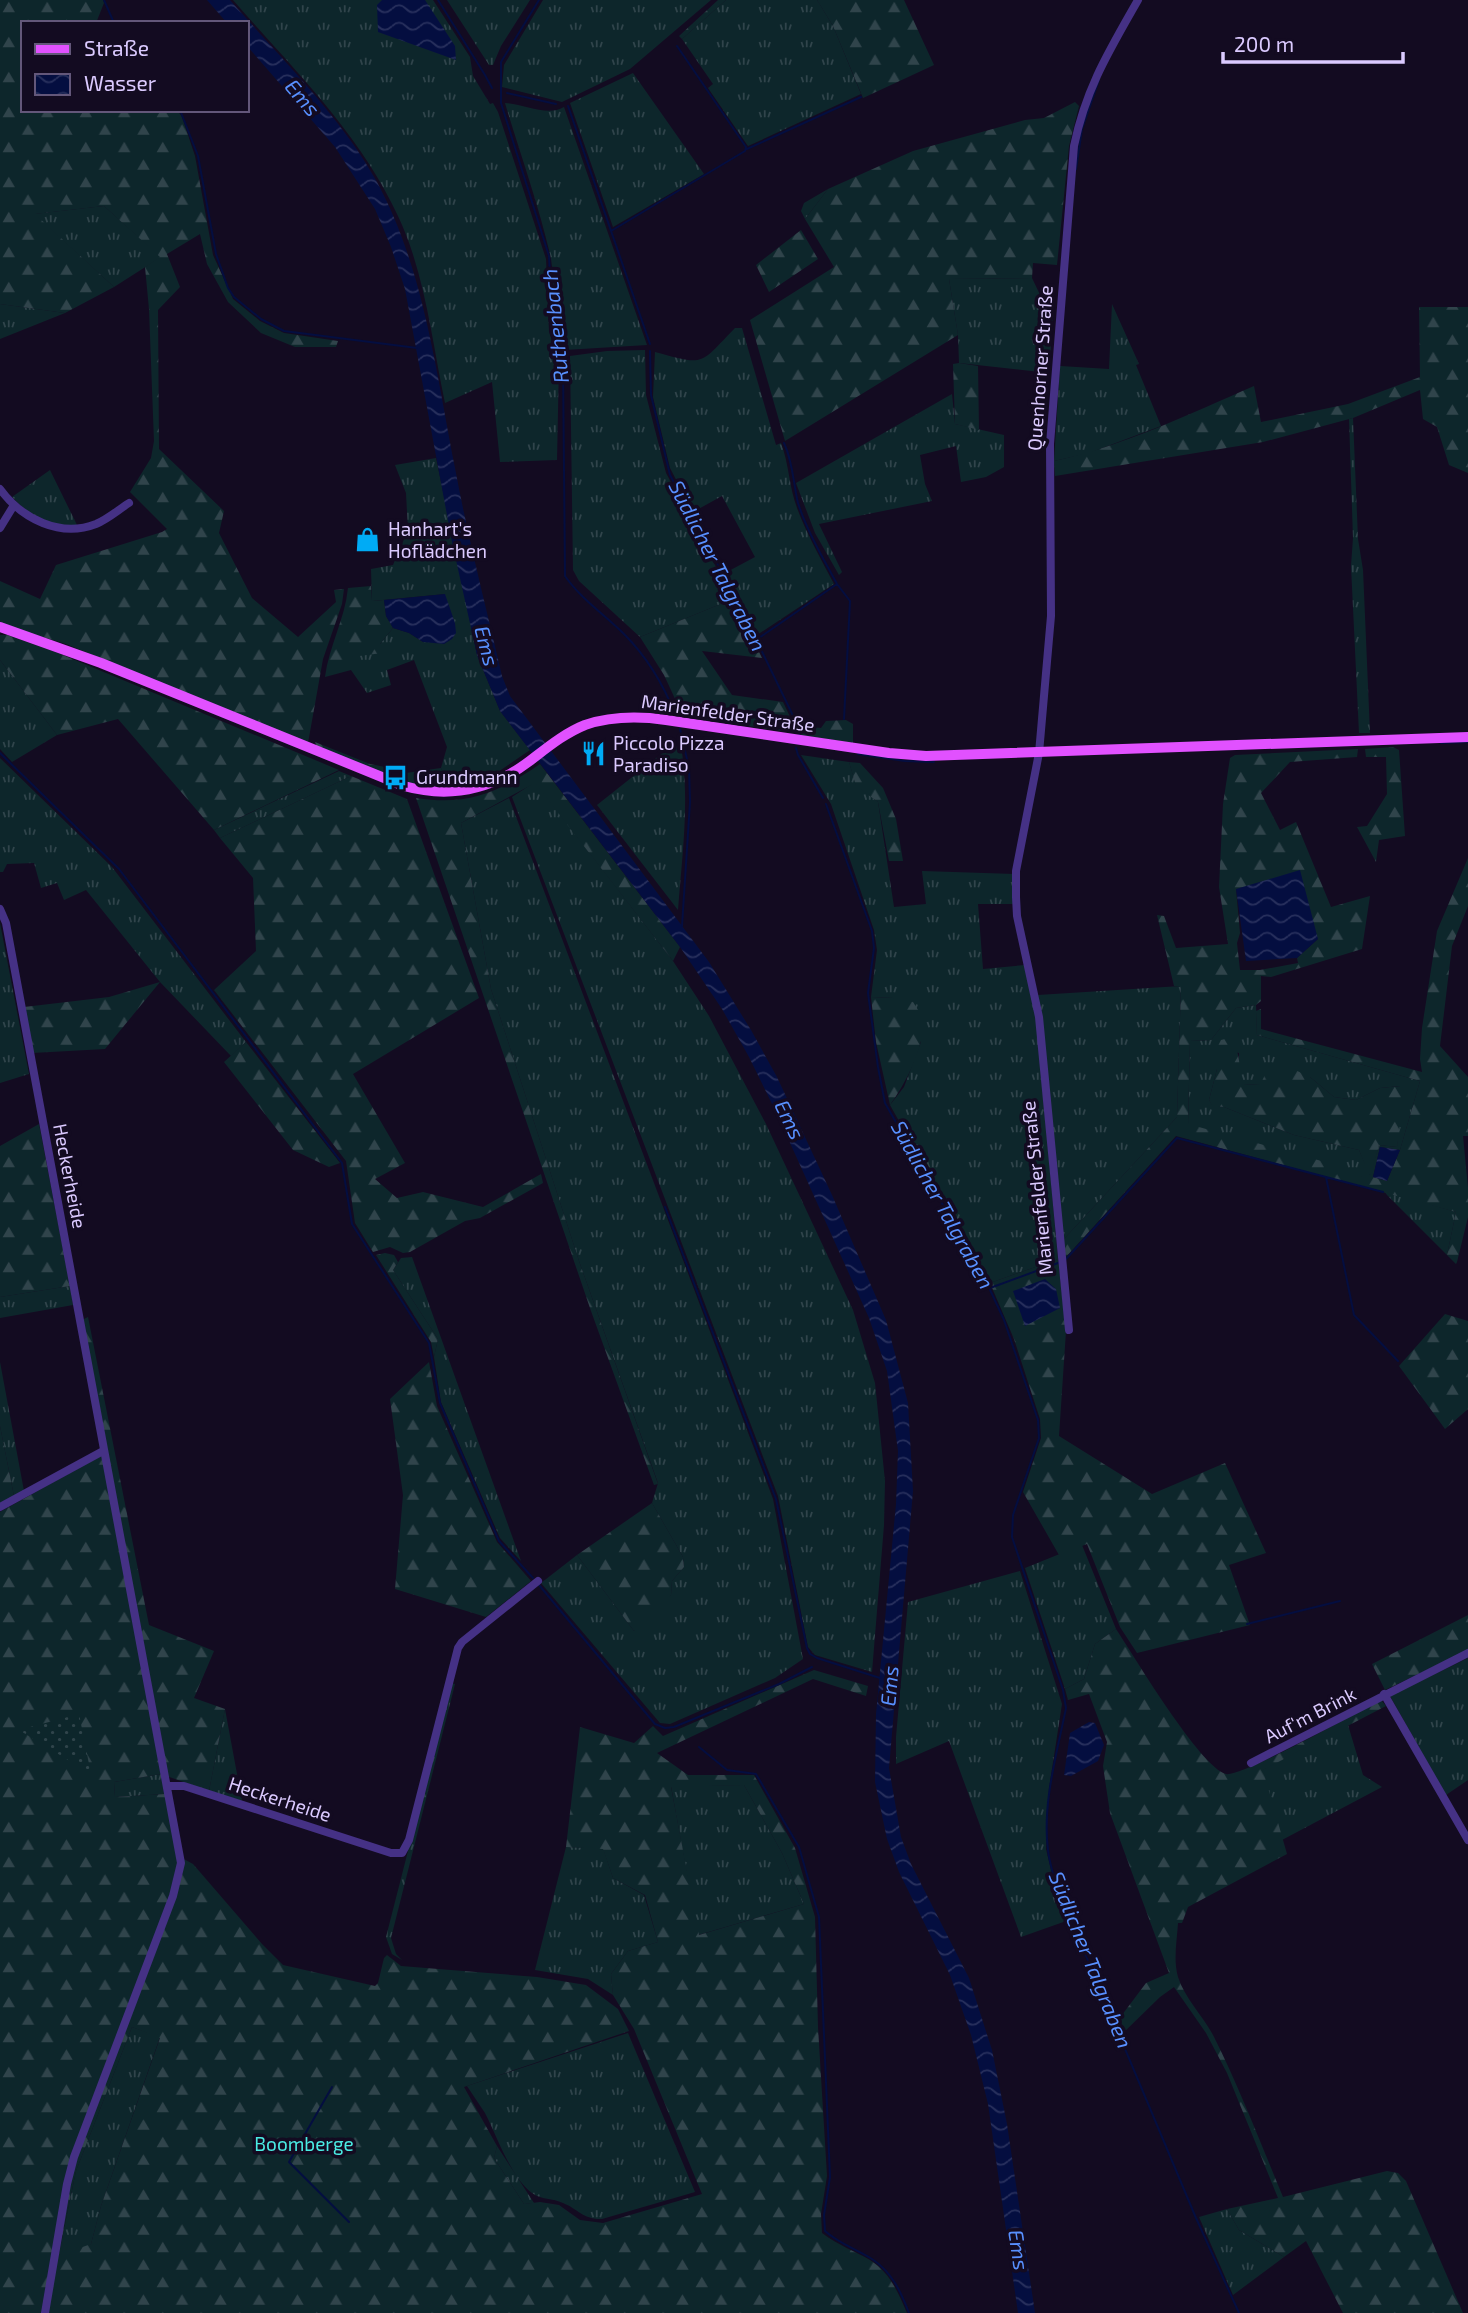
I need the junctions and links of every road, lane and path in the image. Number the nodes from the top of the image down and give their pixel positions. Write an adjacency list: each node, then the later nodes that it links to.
1 (1138, 0): 8 (street, Quenhorner Straße)
2 (0, 489): 4 (street)
3 (129, 503): 4 (street)
4 (14, 505): 5 (street)
5 (0, 528)
6 (0, 627): 8 (main road, Marienfelder Straße)
7 (1468, 737): 8 (main road, Marienfelder Straße)
8 (1040, 753): 10 (street, Marienfelder Straße)
9 (0, 909): 11 (street, Heckerheide)
10 (1069, 1330)
11 (103, 1451): 12 (street); 17 (street, Heckerheide)
12 (0, 1507)
13 (538, 1581): 17 (street, Heckerheide)
14 (1468, 1653): 15 (street, Auf'm Brink)
15 (1384, 1694): 16 (street, Auf'm Brink); 18 (street, Auf'm Brink)
16 (1251, 1763)
17 (168, 1786): 19 (street)
18 (1468, 1840)
19 (45, 2313)

